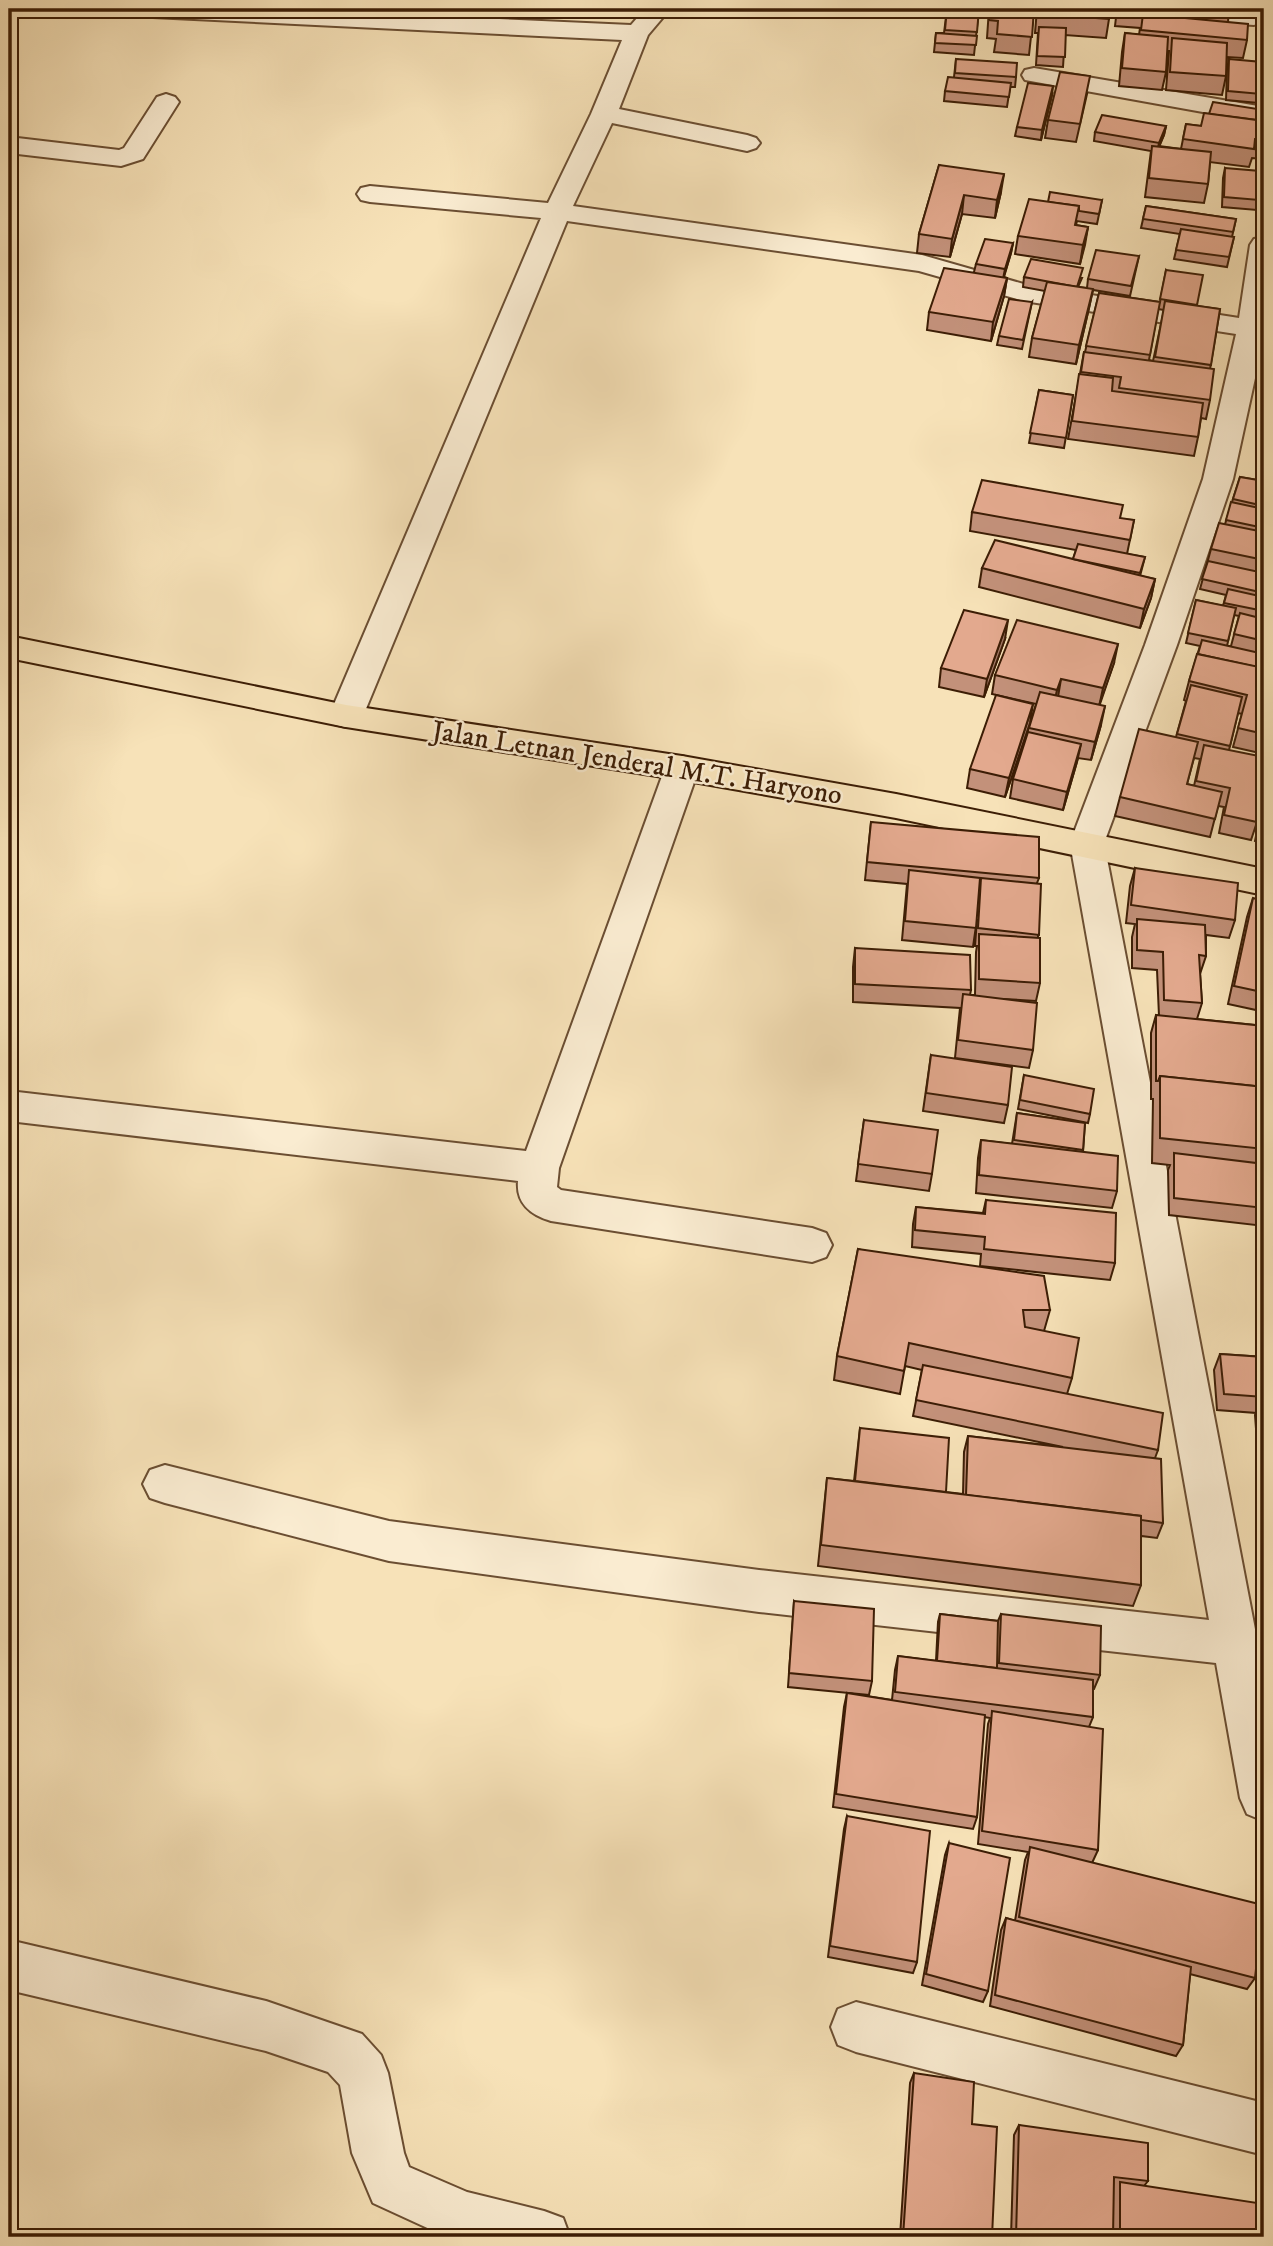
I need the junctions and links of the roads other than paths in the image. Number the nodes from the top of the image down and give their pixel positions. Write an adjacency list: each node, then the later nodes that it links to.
1 (132, 9): 5 (street)
2 (658, 9): 5 (street)
3 (1117, 9): 4 (street)
4 (1255, 21)
5 (637, 33): 8 (street)
6 (1034, 75): 9 (street)
7 (166, 102): 11 (street)
8 (604, 114): 10 (street); 13 (street)
9 (1264, 115)
10 (747, 143)
11 (9, 145)
12 (370, 194): 13 (street)
13 (556, 212): 15 (street); 17 (street)
14 (1264, 245): 15 (street)
15 (1252, 328): 19 (street)
16 (9, 647): 17 (main road, Jalan Letnan Jenderal M.T. Haryono)
17 (346, 716): 18 (main road, Jalan Letnan Jenderal M.T. Haryono)
18 (682, 768): 19 (main road, Jalan Letnan Jenderal M.T. Haryono); 22 (street)
19 (1087, 844): 20 (main road, Jalan Letnan Jenderal M.T. Haryono); 25 (street)
20 (1264, 882)
21 (9, 1106): 22 (street)
22 (539, 1168): 23 (street)
23 (812, 1245)
24 (165, 1483): 25 (street)
25 (1235, 1644): 26 (street)
26 (1264, 1798)
27 (9, 1965): 30 (street)
28 (856, 2027): 29 (street)
29 (1264, 2129)
30 (544, 2237)

